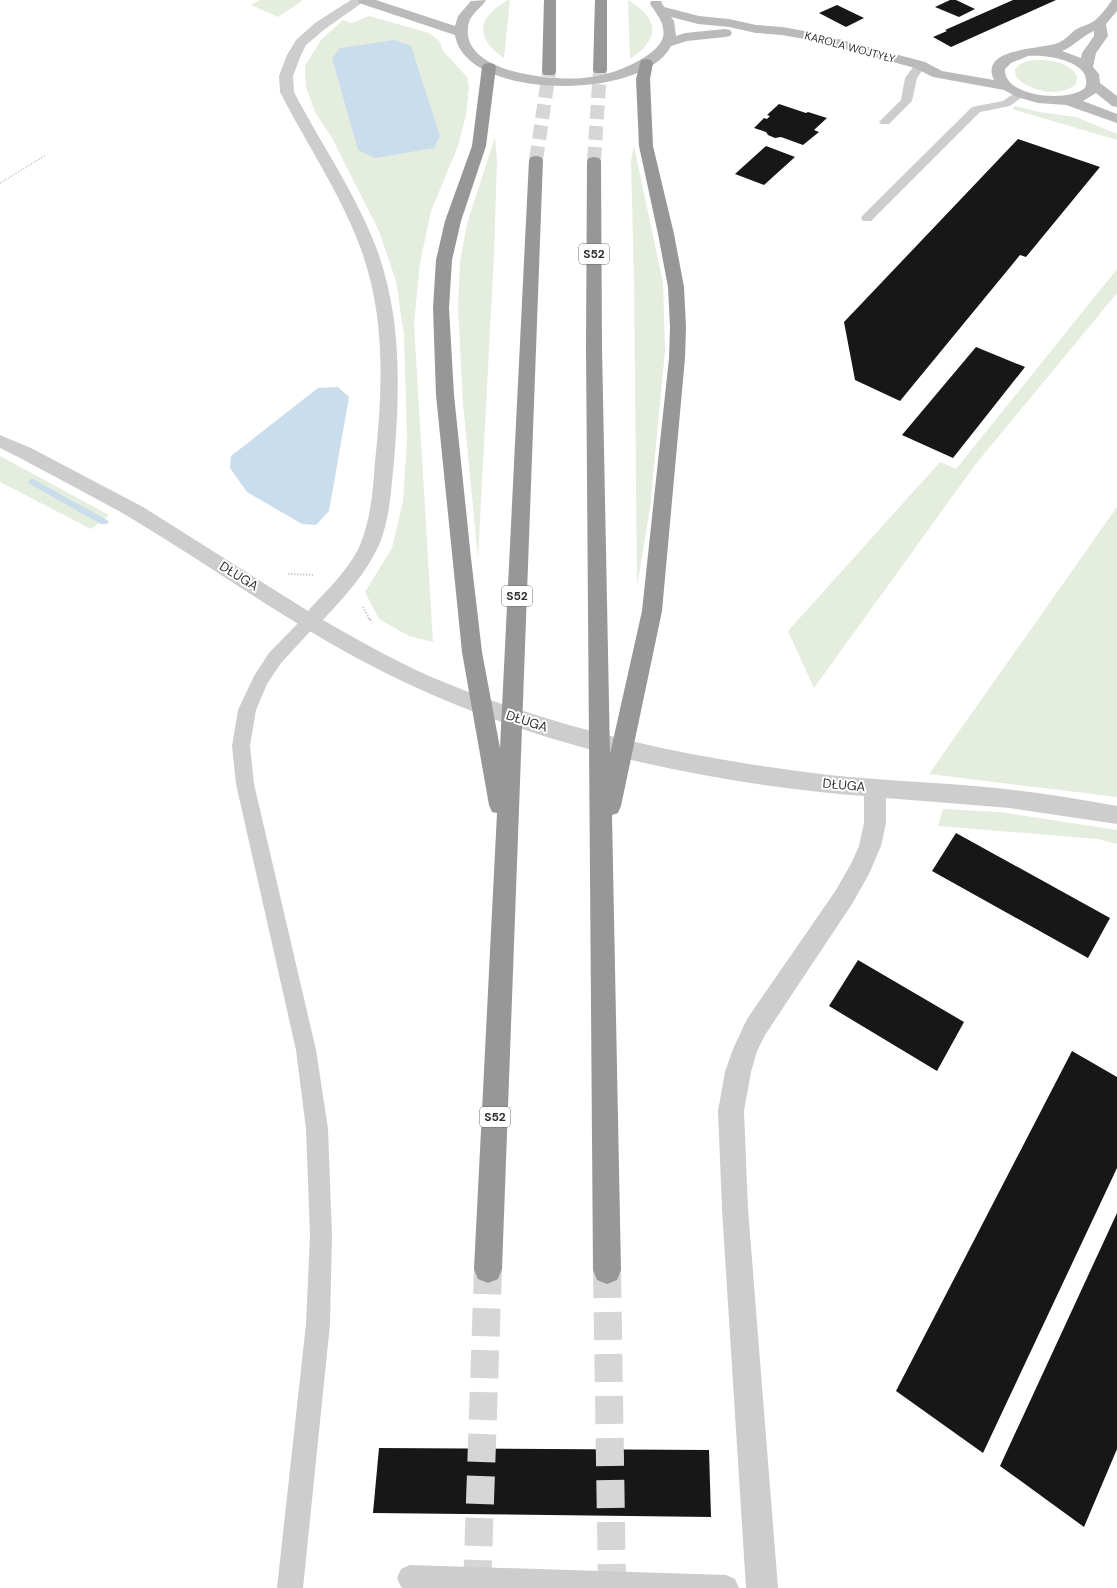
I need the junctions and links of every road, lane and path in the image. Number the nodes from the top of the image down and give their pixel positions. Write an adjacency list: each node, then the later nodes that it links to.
1 (360, 0): 39 (street)
2 (364, 0): 8 (street)
3 (550, 0): 25 (highway)
4 (601, 0): 24 (highway)
5 (651, 0): 10 (street, KAROLA WOJTYŁY)
6 (1117, 3): 12 (street)
7 (475, 4): 9 (street); 14 (street)
8 (381, 7): 11 (street); 14 (street)
9 (456, 10)
10 (662, 10): 13 (street, KAROLA WOJTYŁY); 15 (street, KAROLA WOJTYŁY)
11 (434, 12)
12 (1099, 24): 16 (street); 23 (street)
13 (756, 29): 15 (street, KAROLA WOJTYŁY); 19 (street, KAROLA WOJTYŁY)
14 (460, 32): 22 (street)
15 (667, 43): 17 (street)
16 (1045, 52): 18 (street); 23 (street)
17 (646, 63): 22 (street); 43 (highway)
18 (1001, 63): 20 (street); 27 (street)
19 (920, 65): 21 (street, KAROLA WOJTYŁY); 27 (street, KAROLA WOJTYŁY); 32 (lane)
20 (984, 65)
21 (966, 66)
22 (489, 67): 42 (highway)
23 (1086, 68): 26 (street)
24 (600, 70)
25 (549, 72)
26 (1094, 85): 29 (street); 30 (street)
27 (1008, 87): 28 (street)
28 (1020, 94): 29 (street); 37 (lane)
29 (1066, 100): 31 (street)
30 (1117, 103)
31 (1117, 119)
32 (885, 122)
33 (46, 156): 36 (path)
34 (536, 160): 42 (highway, S52)
35 (594, 161): 43 (highway, S52)
36 (0, 183)
37 (867, 218)
38 (0, 441): 39 (street, DŁUGA)
39 (310, 621): 40 (street, DŁUGA); 47 (lane)
40 (876, 788): 41 (street, DŁUGA); 49 (street)
41 (1117, 816)
42 (508, 845): 44 (highway, S52)
43 (602, 845): 45 (highway, S52)
44 (488, 1269)
45 (607, 1270)
46 (410, 1578): 48 (lane)
47 (290, 1588)
48 (726, 1588)
49 (762, 1588)

